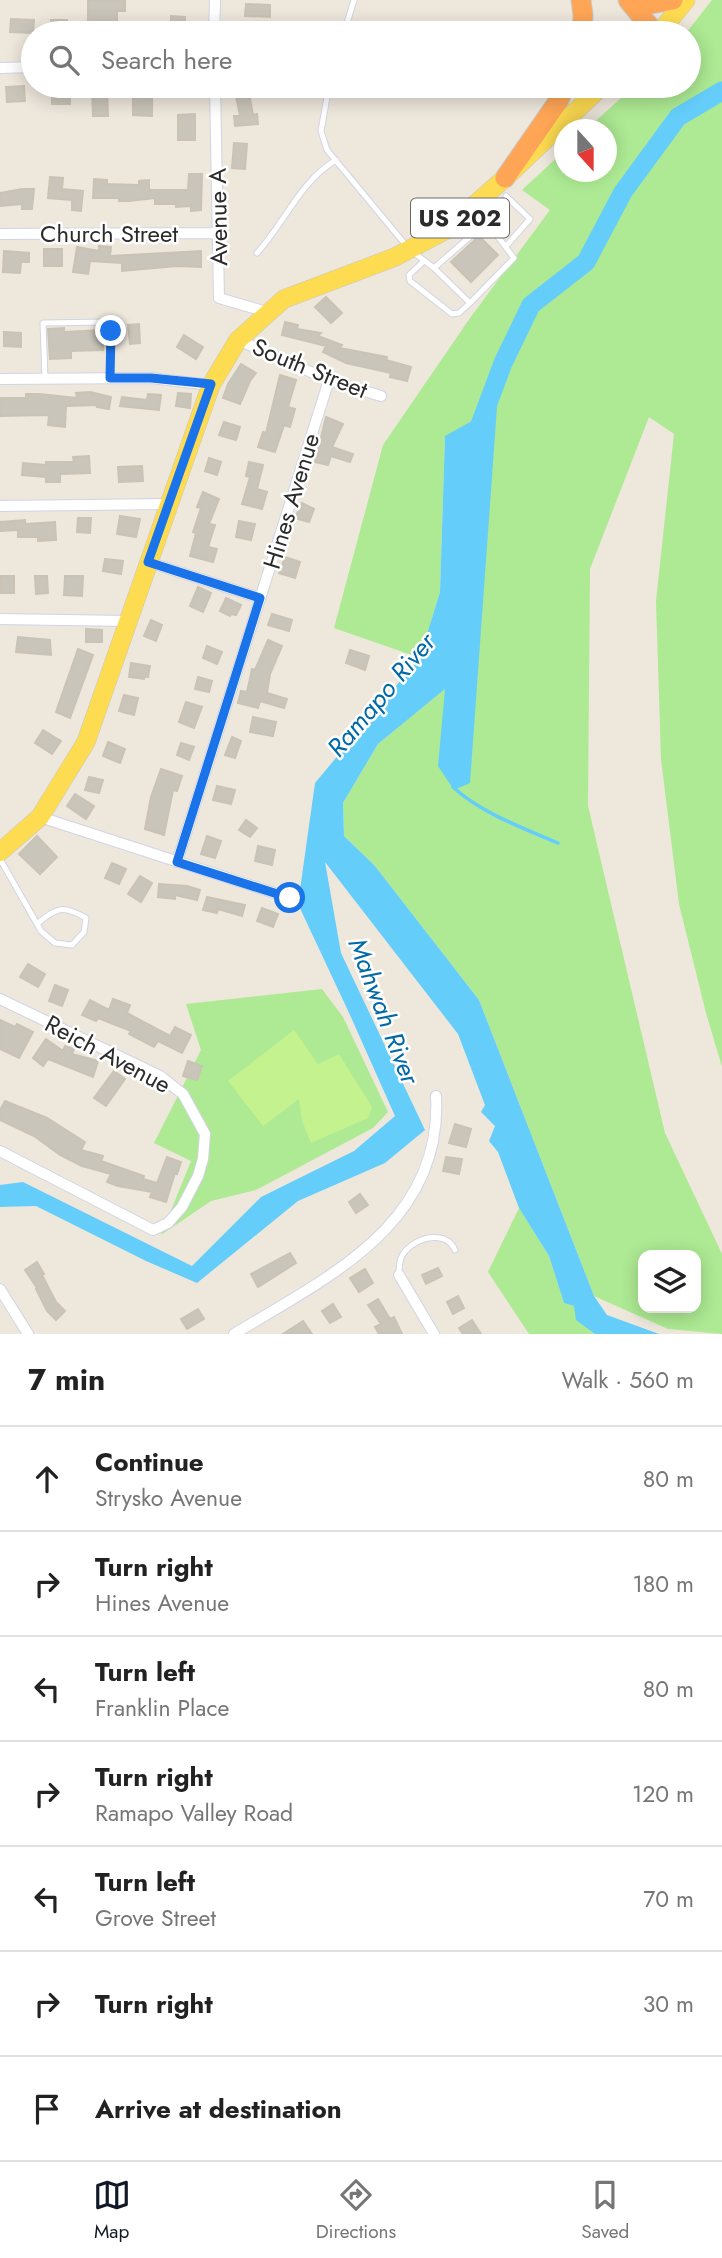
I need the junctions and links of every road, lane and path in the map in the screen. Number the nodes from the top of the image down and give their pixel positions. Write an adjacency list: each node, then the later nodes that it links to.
1 (215, 0): 7 (street)
2 (354, 0): 8 (lane)
3 (581, 0): 9 (highway)
4 (630, 0): 5 (highway); 10 (highway)
5 (673, 0)
6 (686, 0): 11 (main road)
7 (214, 21)
8 (348, 21)
9 (582, 21)
10 (647, 21)
11 (668, 21)
12 (21, 67): 13 (street)
13 (0, 68)
14 (215, 98): 22 (street, Avenue A)
15 (327, 98): 18 (lane)
16 (560, 98): 19 (highway)
17 (591, 98): 19 (main road, US 202)
18 (335, 160): 25 (lane); 26 (lane)
19 (506, 187): 20 (main road, US 202); 24 (lane)
20 (474, 205): 21 (lane); 25 (main road, US 202)
21 (488, 221): 24 (lane); 28 (lane)
22 (218, 233): 23 (street, Church Street); 30 (street, Avenue A)
23 (0, 234)
24 (507, 245): 29 (lane)
25 (409, 249): 27 (lane); 30 (main road, US 202)
26 (257, 253)
27 (424, 261): 28 (lane); 29 (lane)
28 (434, 268): 29 (lane)
29 (470, 303)
30 (267, 313): 31 (main road, US 202)
31 (238, 340): 35 (street, South Street); 36 (main road, US 202)
32 (110, 378): 34 (street); 34 (lane); 36 (street)
33 (0, 379): 34 (street)
34 (45, 379)
35 (329, 380): 37 (street, South Street); 41 (street, Hines Avenue)
36 (211, 384): 38 (main road, US 202)
37 (381, 396)
38 (168, 504): 39 (street); 40 (main road, US 202)
39 (0, 506)
40 (148, 562): 41 (street); 43 (main road, US 202)
41 (260, 598): 47 (street, Hines Avenue)
42 (0, 620): 43 (street)
43 (128, 621): 44 (main road, US 202)
44 (40, 817): 45 (main road, US 202); 47 (street)
45 (0, 852)
46 (0, 859): 49 (lane)
47 (177, 862): 48 (street)
48 (290, 898)
49 (38, 923): 49 (lane)
50 (0, 999): 52 (street, Reich Avenue)
51 (436, 1096): 57 (street)
52 (0, 1151)
53 (455, 1250): 54 (lane)
54 (399, 1275): 58 (street)
55 (0, 1289): 56 (street)
56 (27, 1334)
57 (234, 1334)
58 (434, 1334)

